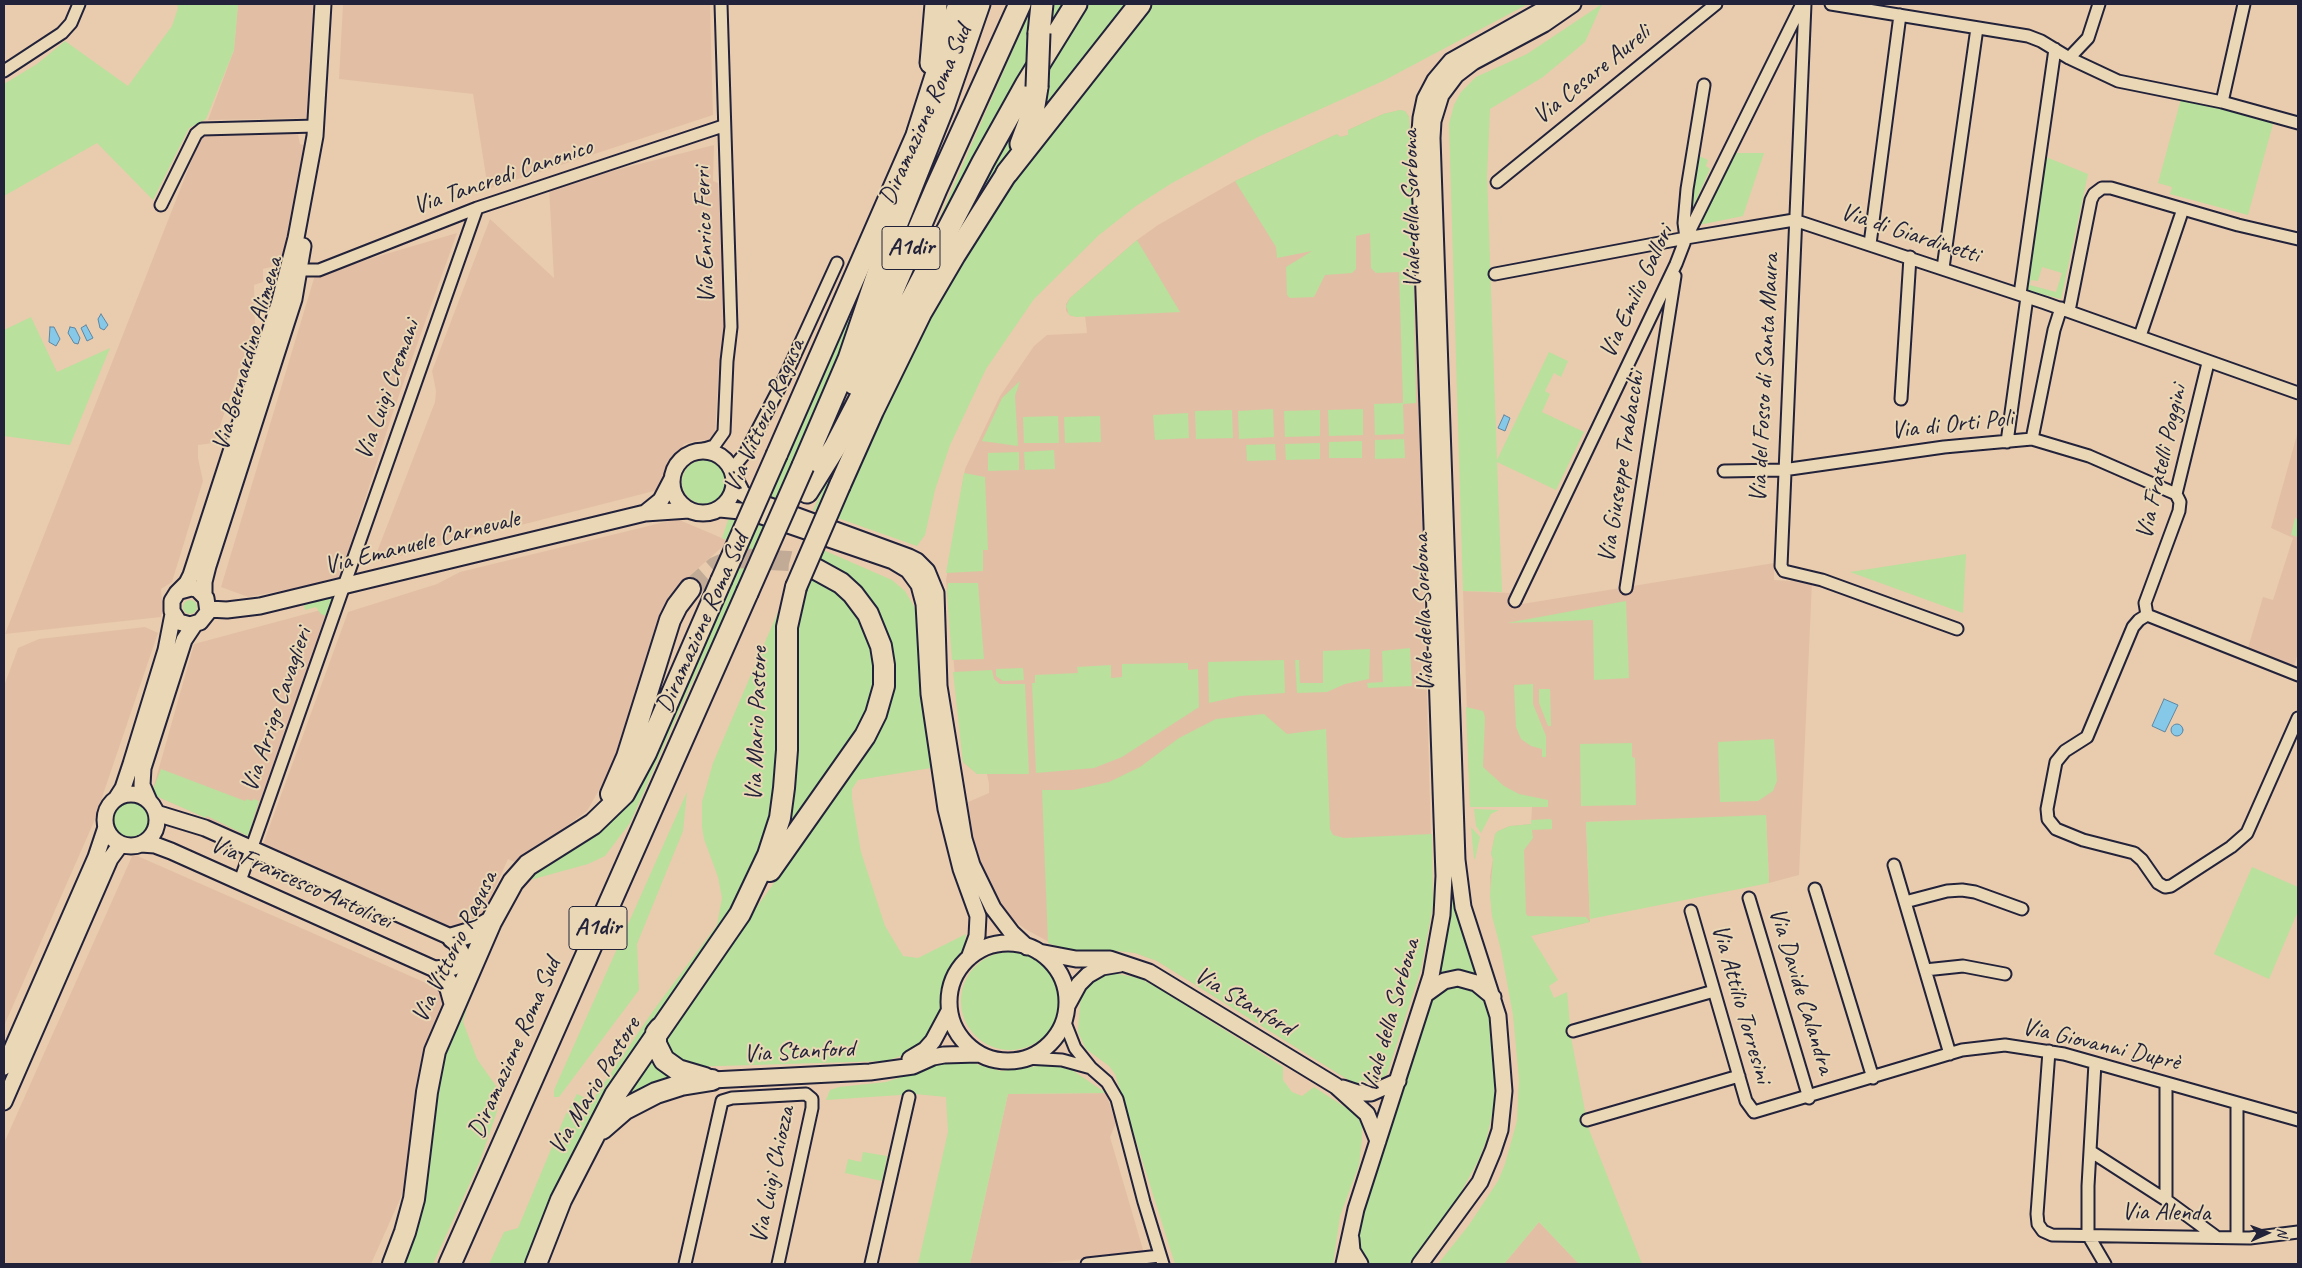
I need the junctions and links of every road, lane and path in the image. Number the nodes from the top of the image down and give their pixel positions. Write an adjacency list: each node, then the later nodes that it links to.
1 (79, 4): 26 (street)
2 (323, 4): 30 (street, Via Bernardino Alimena)
3 (332, 4): 46 (street, Via Bernardino Alimena)
4 (721, 4): 31 (street, Via Enrico Ferri)
5 (936, 4): 32 (highway)
6 (959, 4): 32 (highway)
7 (979, 4): 51 (highway)
8 (1005, 4): 51 (highway, Diramazione Roma Sud / A1dir)
9 (1020, 4): 62 (highway, A1dir)
10 (1042, 4): 33 (highway, bridge)
11 (1076, 4): 62 (highway)
12 (1140, 4): 33 (highway)
13 (1553, 4): 105 (street, Viale della Sorbona)
14 (1573, 4): 106 (street, Viale della Sorbona)
15 (1716, 4): 34 (street, Via Cesare Aureli)
16 (1803, 4): 22 (street, Via Emilio Gallori); 23 (street, Via del Fosso di Santa Maura)
17 (1831, 4): 20 (street)
18 (2099, 4): 25 (street)
19 (2244, 4): 28 (street)
20 (1900, 15): 21 (street); 41 (street)
21 (1977, 28): 24 (street); 45 (street)
22 (1785, 36): 23 (street); 39 (street, Via Emilio Gallori)
23 (1803, 37): 38 (street, Via del Fosso di Santa Maura)
24 (2055, 49): 25 (street); 48 (street)
25 (2069, 58): 28 (street)
26 (4, 71)
27 (1704, 85): 39 (street)
28 (2222, 102): 29 (street)
29 (2298, 123)
30 (316, 126): 35 (street); 71 (street, Via Bernardino Alimena)
31 (723, 126): 36 (street, Via Tancredi Canonico); 57 (street, Via Enrico Ferri)
32 (918, 132): 83 (highway, Via Vittorio Ragusa, bridge)
33 (1007, 174): 95 (highway, Via Mario Pastore, bridge)
34 (1497, 182)
35 (161, 205)
36 (477, 208): 46 (street, Via Tancredi Canonico); 68 (street, Via Luigi Cremani)
37 (2183, 209): 40 (street); 49 (street); 50 (street)
38 (1794, 220): 39 (street, Via di Giardinetti); 41 (street, Via di Giardinetti); 58 (street, Via del Fosso di Santa Maura)
39 (1686, 238): 44 (street, Via Emilio Gallori); 47 (street, Via di Giardinetti)
40 (2298, 240)
41 (1870, 244): 42 (street, Via di Giardinetti)
42 (1910, 258): 45 (street, Via di Giardinetti); 54 (street)
43 (837, 263): 60 (street)
44 (1676, 264): 69 (street, Via Giuseppe Trabacchi); 73 (street, Via Emilio Gallori)
45 (1943, 268): 48 (street, Via di Giardinetti)
46 (299, 270): 74 (street, Via Bernardino Alimena)
47 (1495, 274)
48 (2024, 296): 49 (street, Via di Giardinetti); 56 (street)
49 (2065, 310): 50 (street, Via di Giardinetti); 55 (street)
50 (2140, 336): 52 (street, Via di Giardinetti)
51 (848, 362): 72 (highway, Diramazione Roma Sud / A1dir, bridge)
52 (2208, 363): 53 (street, Via di Giardinetti); 63 (street, Via Fratelli Poggini)
53 (2298, 393)
54 (1901, 399)
55 (2032, 439): 56 (street, Via di Orti Poli); 63 (street, Via di Orti Poli)
56 (2007, 442): 58 (street, Via di Orti Poli)
57 (701, 450): 60 (street); 61 (street)
58 (1783, 470): 59 (street, Via di Orti Poli); 78 (street, Via del Fosso di Santa Maura)
59 (1724, 471)
60 (733, 473): 64 (street); 98 (street)
61 (672, 479): 65 (street); 66 (street, Via Emanuele Carnevale)
62 (807, 492): 72 (highway, Diramazione Roma Sud / A1dir)
63 (2176, 494): 76 (street, Via Fratelli Poggini)
64 (720, 509): 65 (street); 99 (street)
65 (689, 510): 66 (street, Via Emanuele Carnevale)
66 (645, 513): 68 (street, Via Emanuele Carnevale)
67 (812, 568): 95 (highway)
68 (343, 587): 74 (street, Via Emanuele Carnevale); 87 (street, Via Arrigo Cavaglieri)
69 (1626, 588)
70 (690, 589): 83 (highway)
71 (180, 591): 74 (street); 75 (street)
72 (754, 593): 144 (highway, Diramazione Roma Sud / A1dir); 145 (highway, Diramazione Roma Sud / A1dir)
73 (1515, 601)
74 (206, 602): 77 (street)
75 (173, 614): 77 (street); 81 (street)
76 (2147, 615): 79 (street); 80 (street)
77 (194, 625): 82 (street)
78 (1957, 630)
79 (2298, 674)
80 (2298, 718)
81 (116, 799): 82 (street); 84 (street)
82 (152, 807): 86 (street); 87 (street, Via Francesco Antolisei)
83 (593, 824): 96 (highway, Via Vittorio Ragusa)
84 (106, 827): 85 (street); 117 (street)
85 (121, 844): 86 (street); 128 (street)
86 (141, 844): 89 (street, Via Francesco Antolisei)
87 (252, 849): 89 (street, Via Arrigo Cavaglieri); 97 (street, Via Francesco Antolisei)
88 (1894, 865): 92 (street)
89 (240, 881): 102 (street, Via Francesco Antolisei)
90 (1815, 889): 121 (street)
91 (1749, 898): 127 (street, Via Davide Calandra)
92 (1905, 902): 93 (street); 101 (street)
93 (2022, 909)
94 (1691, 911): 104 (street, Via Attilio Torresini)
95 (740, 914): 110 (highway, Via Mario Pastore)
96 (491, 922): 97 (highway); 107 (highway, Via Vittorio Ragusa)
97 (453, 938): 102 (street)
98 (1033, 949): 99 (street); 100 (street, Via Stanford); 109 (street)
99 (969, 958): 108 (street)
100 (1126, 963): 109 (street); 125 (street, Via Stanford)
101 (1925, 970): 103 (street); 114 (street)
102 (439, 971): 107 (highway)
103 (2005, 974)
104 (1714, 991): 111 (street); 120 (street, Via Attilio Torresini)
105 (1426, 994): 106 (street); 123 (street, Viale della Sorbona)
106 (1494, 997): 153 (street, Viale della Sorbona)
107 (455, 1005): 143 (highway, Via Vittorio Ragusa)
108 (948, 1013): 113 (street); 119 (street, Via Stanford)
109 (1066, 1013): 115 (street); 118 (street)
110 (665, 1020): 122 (highway); 135 (highway, Via Mario Pastore)
111 (1572, 1031)
112 (2049, 1051): 114 (street, Via Giovanni Duprè); 116 (street, Via Giovanni Duprè); 139 (street, Via Alenda)
113 (978, 1054): 115 (street); 119 (street, Via Stanford)
114 (1950, 1054): 121 (street, Via Giovanni Duprè)
115 (1025, 1058): 118 (street)
116 (2095, 1063): 124 (street, Via Giovanni Duprè); 134 (street)
117 (4, 1067)
118 (1091, 1068): 142 (street)
119 (888, 1069): 122 (street, Via Stanford)
120 (1739, 1076): 130 (street, Via Attilio Torresini); 131 (street)
121 (1873, 1078): 127 (street, Via Giovanni Duprè)
122 (712, 1080): 135 (highway)
123 (1398, 1081): 125 (street, Via Stanford); 133 (street, Viale della Sorbona)
124 (2166, 1083): 129 (street, Via Giovanni Duprè); 136 (street)
125 (1336, 1086): 133 (street, Via Stanford)
126 (908, 1097): 149 (street)
127 (1808, 1098): 130 (street, Via Giovanni Duprè)
128 (4, 1102)
129 (2237, 1103): 132 (street, Via Giovanni Duprè); 141 (street)
130 (1749, 1108)
131 (1587, 1120)
132 (2298, 1120)
133 (1378, 1141): 137 (street, Viale della Sorbona)
134 (2090, 1151): 136 (street); 139 (street)
135 (583, 1155): 146 (highway, Via Mario Pastore)
136 (2166, 1200): 140 (street)
137 (1351, 1228): 151 (street, Viale della Sorbona); 152 (street)
138 (2298, 1232): 141 (street, Via Alenda)
139 (2088, 1235): 140 (street, Via Alenda); 154 (street)
140 (2215, 1236): 141 (street, Via Alenda)
141 (2237, 1237)
142 (1162, 1260): 150 (street)
143 (393, 1264)
144 (450, 1264)
145 (465, 1264)
146 (536, 1264)
147 (685, 1264): 148 (street, Via Luigi Chiozza)
148 (778, 1264)
149 (871, 1264)
150 (1087, 1264)
151 (1344, 1264)
152 (1360, 1264)
153 (1420, 1264)
154 (2105, 1264)

